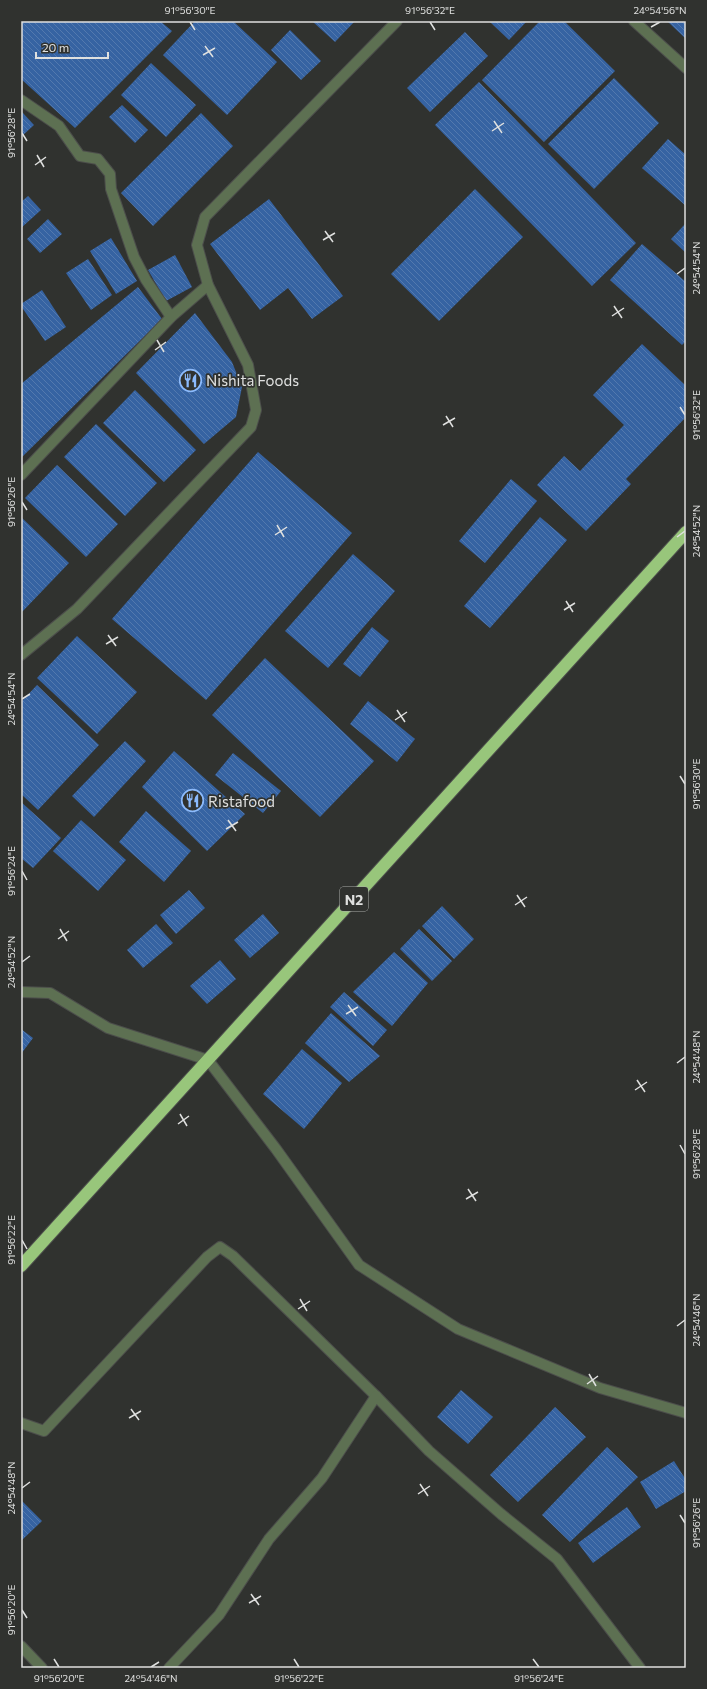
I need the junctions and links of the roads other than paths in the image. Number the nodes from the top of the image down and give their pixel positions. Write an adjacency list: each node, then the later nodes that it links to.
1 (396, 21): 5 (street)
2 (634, 21): 3 (street)
3 (686, 68)
4 (21, 100): 6 (street)
5 (208, 285): 6 (street); 9 (street)
6 (171, 317): 7 (street)
7 (21, 475)
8 (686, 532): 11 (highway, N2)
9 (21, 655)
10 (21, 992): 11 (street)
11 (208, 1060): 12 (highway, N2); 14 (street)
12 (21, 1266)
13 (376, 1396): 15 (street); 18 (street); 19 (street)
14 (686, 1413)
15 (21, 1423)
16 (21, 1646): 17 (street)
17 (42, 1668)
18 (169, 1668)
19 (640, 1668)

